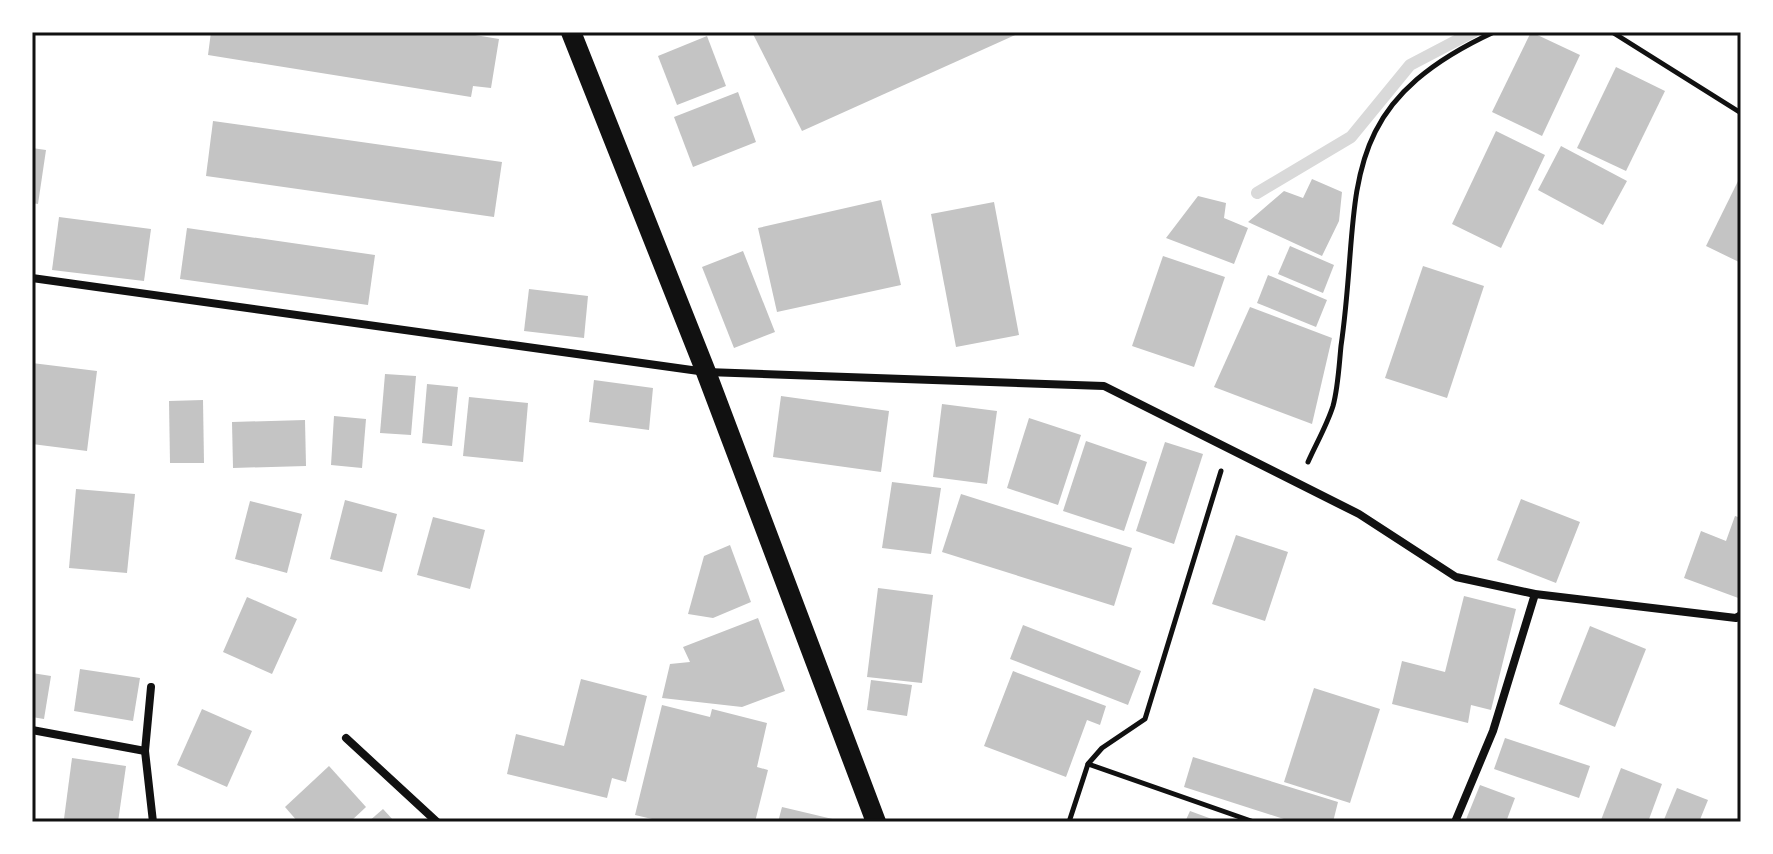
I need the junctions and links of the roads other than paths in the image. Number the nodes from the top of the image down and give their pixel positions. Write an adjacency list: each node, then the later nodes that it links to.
1 (571, 32): 3 (main road)
2 (32, 278): 3 (street)
3 (706, 372): 4 (street); 12 (main road)
4 (1535, 594): 5 (street); 13 (street)
5 (1739, 620)
6 (151, 687): 9 (street)
7 (32, 730): 9 (street)
8 (346, 738): 11 (street)
9 (145, 751): 10 (street)
10 (153, 822)
11 (437, 822)
12 (876, 822)
13 (1455, 822)

